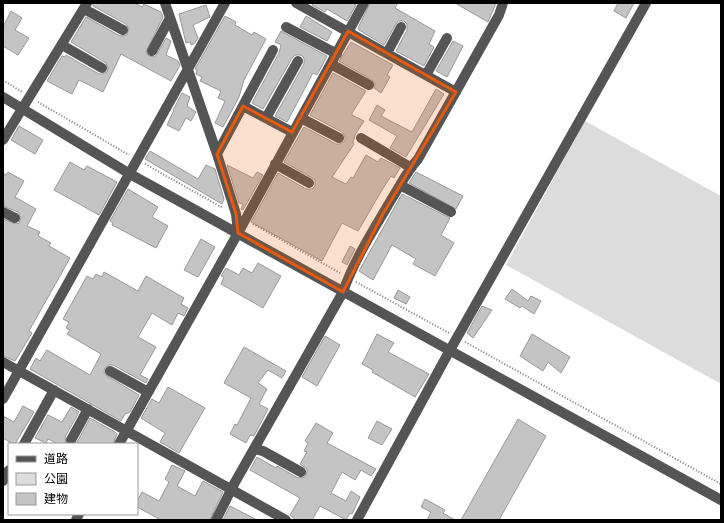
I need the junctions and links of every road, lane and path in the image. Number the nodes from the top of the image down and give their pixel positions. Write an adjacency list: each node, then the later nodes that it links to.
1 (165, 3): 8 (street)
2 (225, 3): 22 (street)
3 (296, 3): 12 (street)
4 (364, 3): 12 (street)
5 (503, 3): 26 (street)
6 (646, 3): 51 (street)
7 (85, 6): 11 (street); 14 (street)
8 (170, 18): 16 (street); 22 (street)
9 (286, 27): 18 (street)
10 (401, 27): 17 (street)
11 (123, 30)
12 (348, 31): 17 (street); 18 (street)
13 (447, 38): 23 (street)
14 (62, 44): 21 (street); 28 (street)
15 (273, 50): 29 (street)
16 (152, 51)
17 (387, 53): 23 (street)
18 (337, 54): 20 (street)
19 (298, 61): 31 (street)
20 (331, 64): 25 (street); 32 (street)
21 (102, 68)
22 (188, 68): 37 (street); 38 (street)
23 (426, 75): 26 (street)
24 (3, 80): 28 (path)
25 (369, 85)
26 (456, 92): 40 (street)
27 (3, 97): 30 (street)
28 (30, 97): 30 (street); 38 (path)
29 (243, 106): 31 (street); 37 (street)
30 (22, 109): 36 (street); 41 (street)
31 (266, 118): 33 (street)
32 (301, 118): 33 (street); 34 (street)
33 (292, 132): 39 (street)
34 (339, 138)
35 (361, 138): 40 (street)
36 (3, 140)
37 (217, 154): 46 (street)
38 (137, 160): 41 (street); 46 (path)
39 (275, 164): 42 (street); 46 (street)
40 (410, 167): 43 (street)
41 (130, 174): 48 (street); 54 (street)
42 (309, 183)
43 (400, 185): 45 (street); 49 (street)
44 (3, 212): 47 (street)
45 (451, 212)
46 (241, 217): 48 (street); 49 (path)
47 (15, 218)
48 (238, 233): 50 (street); 57 (street)
49 (348, 277): 50 (street); 51 (path)
50 (343, 292): 52 (street); 64 (street)
51 (457, 338): 52 (street); 68 (path)
52 (450, 350): 70 (street); 73 (street)
53 (3, 362): 54 (street)
54 (19, 370): 56 (street); 58 (street)
55 (110, 371): 57 (street)
56 (54, 390): 59 (street); 62 (street)
57 (148, 392): 60 (street)
58 (3, 399)
59 (88, 409): 60 (street); 61 (street)
60 (126, 430): 63 (street); 69 (street)
61 (71, 440)
62 (25, 443)
63 (120, 443)
64 (254, 449): 66 (street); 69 (street)
65 (8, 472): 67 (street)
66 (301, 472)
67 (3, 481)
68 (721, 484)
69 (233, 491): 71 (street); 72 (street)
70 (721, 500)
71 (216, 520)
72 (286, 520)
73 (357, 520)

